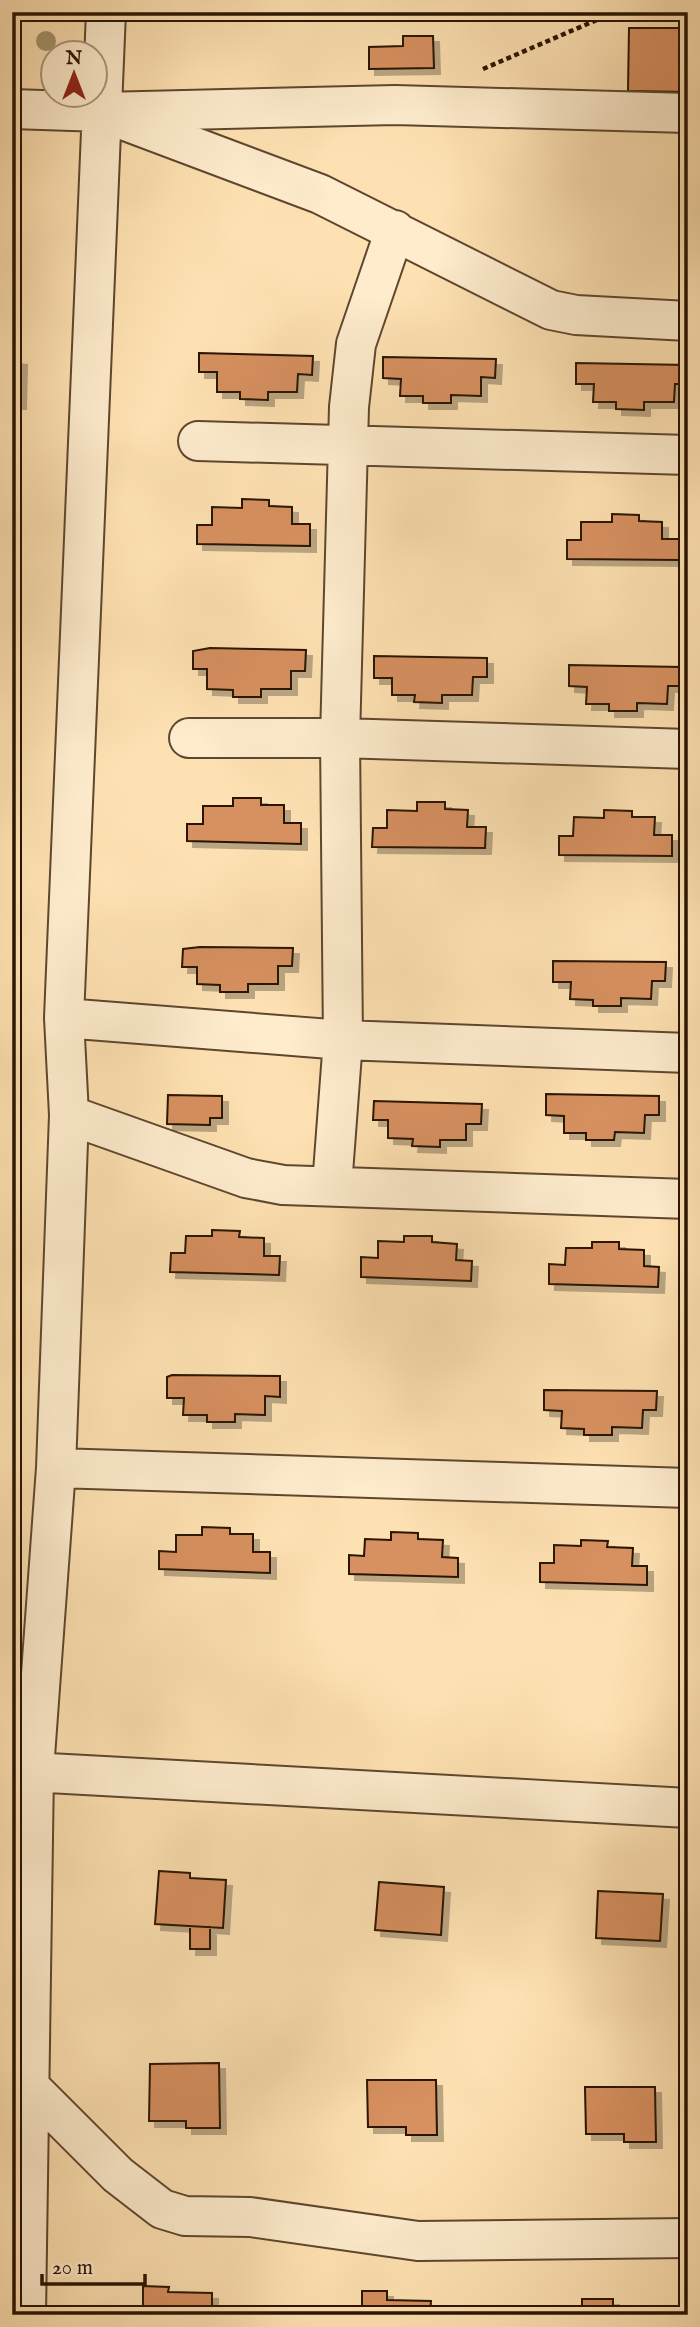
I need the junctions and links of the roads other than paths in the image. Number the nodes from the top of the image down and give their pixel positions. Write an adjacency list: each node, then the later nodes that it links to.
1 (106, 12): 3 (street)
2 (12, 109): 3 (street)
3 (102, 112): 4 (street); 5 (street); 13 (street)
4 (688, 113)
5 (395, 230): 6 (street); 8 (street)
6 (688, 321)
7 (198, 441): 8 (street)
8 (349, 447): 9 (street); 11 (street)
9 (688, 455)
10 (189, 738): 11 (street)
11 (340, 738): 12 (street); 14 (street)
12 (688, 749)
13 (64, 1018): 14 (street); 16 (street)
14 (343, 1040): 15 (street); 17 (street)
15 (688, 1053)
16 (69, 1115): 17 (street); 19 (street)
17 (332, 1186): 18 (street)
18 (688, 1199)
19 (56, 1468): 20 (street); 21 (street)
20 (688, 1488)
21 (23, 1770): 23 (street); 24 (street)
22 (688, 1785): 23 (street)
23 (687, 1808)
24 (30, 2087): 25 (street); 26 (street)
25 (688, 2238)
26 (26, 2315)

